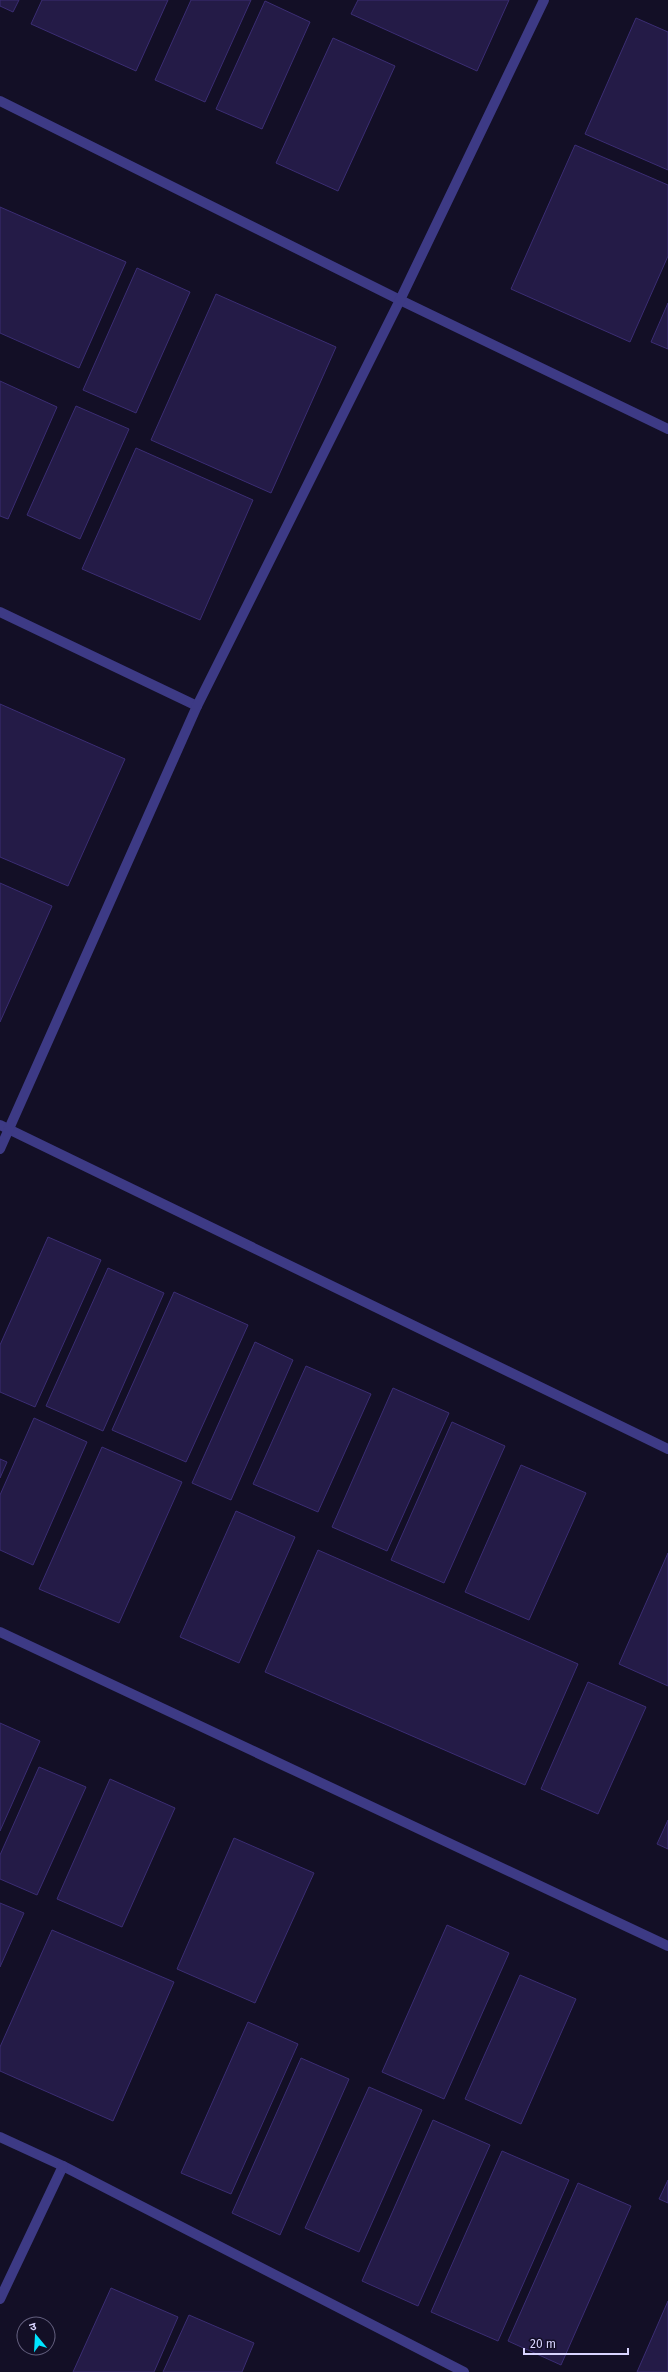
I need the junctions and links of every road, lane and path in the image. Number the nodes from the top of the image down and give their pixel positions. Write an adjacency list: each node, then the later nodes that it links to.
1 (544, 0): 3 (lane)
2 (0, 101): 3 (lane)
3 (400, 300): 4 (lane); 6 (lane)
4 (668, 429)
5 (0, 612): 6 (lane)
6 (197, 706): 8 (lane)
7 (0, 1125): 8 (lane)
8 (10, 1130): 9 (lane); 10 (lane)
9 (0, 1149)
10 (668, 1449)
11 (0, 1632): 12 (lane)
12 (668, 1946)
13 (0, 2137): 14 (lane)
14 (63, 2166): 15 (lane); 16 (lane)
15 (0, 2299)
16 (464, 2372)

